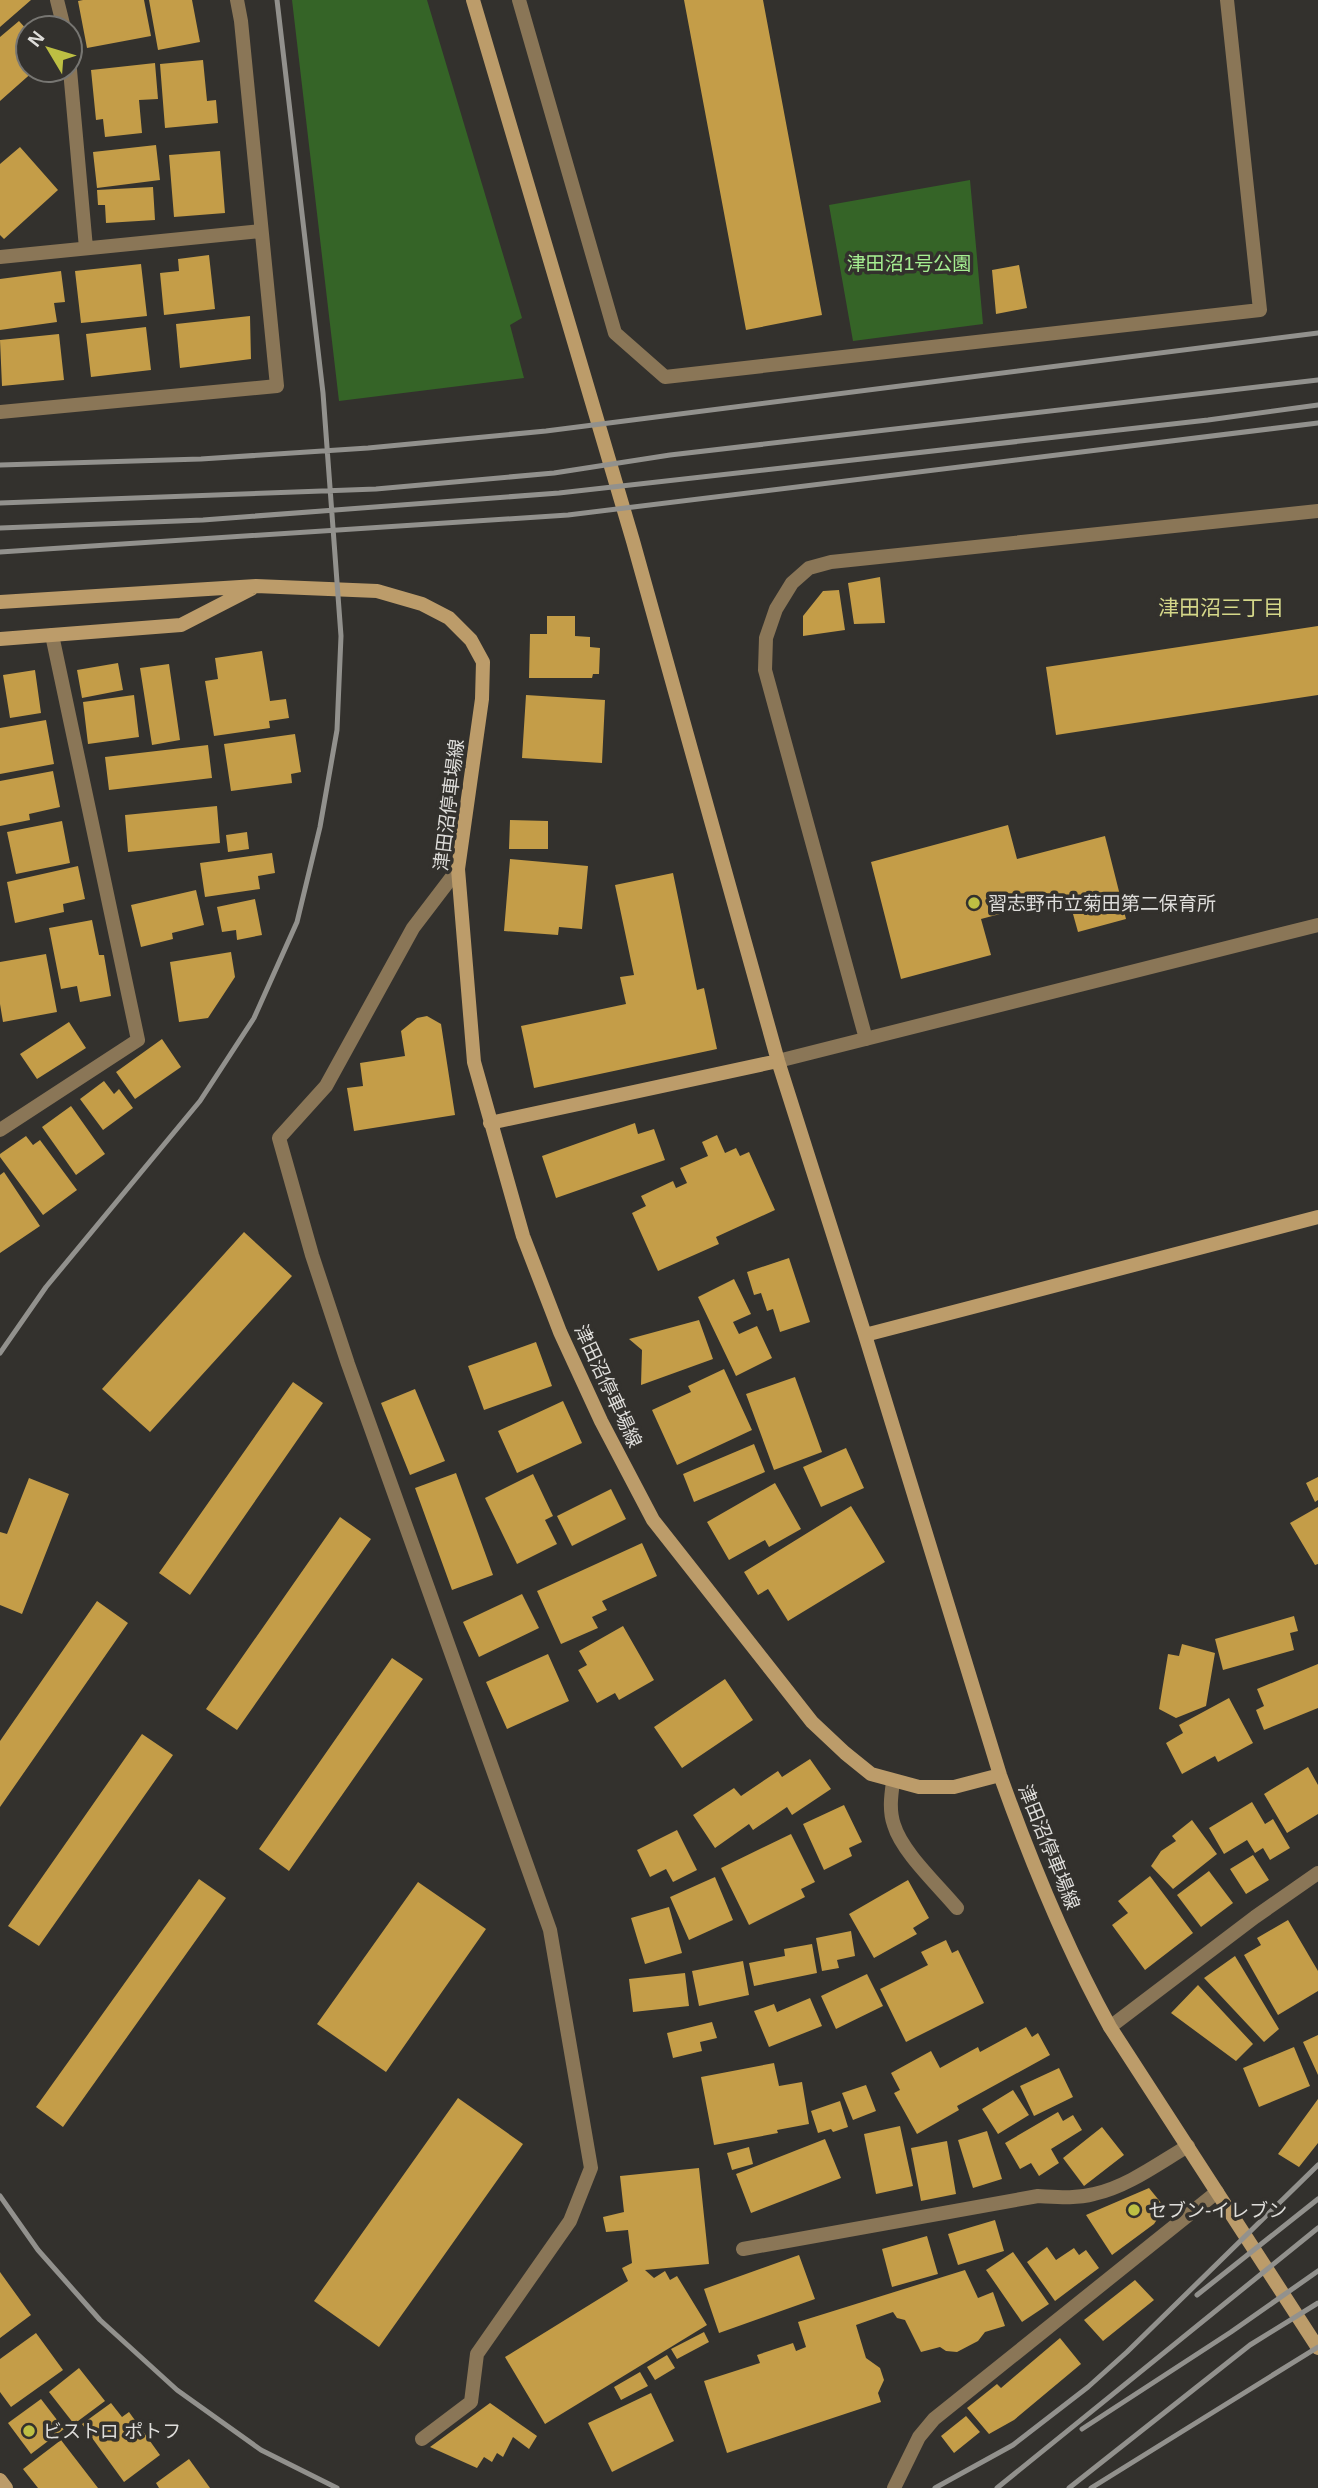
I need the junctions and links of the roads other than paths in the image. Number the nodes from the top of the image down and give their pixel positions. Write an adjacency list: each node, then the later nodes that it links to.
1 (237, 0): 6 (street)
2 (473, 0): 18 (street)
3 (519, 0): 4 (street)
4 (1227, 0)
5 (71, 84): 7 (street)
6 (261, 231): 7 (street); 9 (street)
7 (86, 248): 8 (street)
8 (0, 257)
9 (0, 412)
10 (1318, 510): 17 (street)
11 (256, 586): 12 (street, 津田沼停車場線); 13 (street); 15 (street, 津田沼停車場線)
12 (0, 602)
13 (52, 635): 14 (street); 20 (street)
14 (0, 639)
15 (458, 869): 19 (street, 津田沼停車場線); 32 (street)
16 (1318, 925): 17 (street)
17 (866, 1039): 18 (street)
18 (778, 1061): 19 (street); 22 (street)
19 (490, 1123): 24 (street, 津田沼停車場線)
20 (0, 1130)
21 (1318, 1217): 22 (street)
22 (865, 1335): 23 (street)
23 (1000, 1775): 24 (street, 津田沼停車場線); 27 (street, 津田沼停車場線)
24 (893, 1782): 26 (street)
25 (1318, 1872): 27 (street)
26 (957, 1908)
27 (1110, 2027): 28 (street, 津田沼停車場線)
28 (1188, 2146): 29 (street, 津田沼停車場線); 30 (street)
29 (1217, 2192): 31 (street, 津田沼停車場線); 35 (street)
30 (743, 2249)
31 (1318, 2348)
32 (422, 2438)
33 (0, 2480): 34 (street)
34 (6, 2488)
35 (894, 2488)

